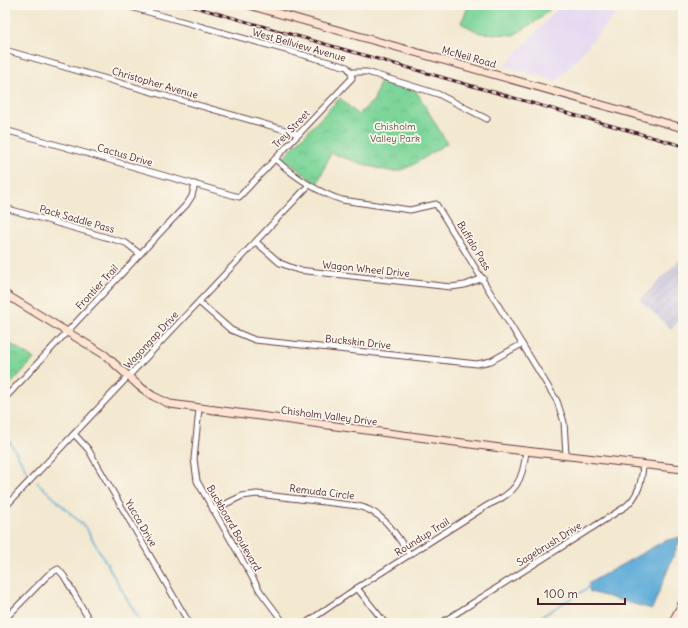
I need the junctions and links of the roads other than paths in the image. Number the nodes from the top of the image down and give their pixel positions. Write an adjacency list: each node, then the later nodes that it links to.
1 (123, 5): 4 (street, West Bellview Avenue)
2 (249, 5): 6 (street, McNeil Road)
3 (5, 50): 8 (street, Christopher Avenue)
4 (351, 72): 5 (street, West Bellview Avenue); 8 (street, Trey Street)
5 (488, 119)
6 (683, 128)
7 (5, 130): 10 (street, Cactus Drive)
8 (299, 134): 9 (street, Trey Street)
9 (275, 159): 11 (street, Buffalo Pass); 12 (street, Trey Street)
10 (195, 184): 12 (street, Cactus Drive); 15 (street, Frontier Trail)
11 (310, 185): 14 (street, Wagongap Drive); 16 (street, Buffalo Pass)
12 (240, 197)
13 (5, 208): 15 (street, Pack Saddle Pass)
14 (256, 242): 16 (street, Wagon Wheel Drive); 18 (street, Wagongap Drive)
15 (140, 254): 19 (street, Frontier Trail)
16 (482, 278): 20 (street, Buffalo Pass)
17 (5, 294): 19 (street, Chisholm Valley Drive)
18 (199, 302): 20 (street, Buckskin Drive); 21 (street, Wagongap Drive)
19 (66, 332): 21 (street, Chisholm Valley Drive); 22 (street, Frontier Trail)
20 (522, 344): 26 (street, Buffalo Pass)
21 (128, 376): 23 (street, Chisholm Valley Drive); 24 (street, Wagongap Drive)
22 (5, 398)
23 (199, 409): 25 (street, Chisholm Valley Drive); 30 (street, Buckboard Boulevard)
24 (74, 434): 29 (street, Wagongap Drive); 36 (street, Yucca Drive)
25 (526, 451): 26 (street, Chisholm Valley Drive); 31 (street, Roundup Trail)
26 (566, 455): 27 (street, Chisholm Valley Drive)
27 (643, 464): 28 (street, Chisholm Valley Drive); 40 (street, Sagebrush Drive)
28 (683, 469)
29 (5, 507)
30 (213, 510): 31 (street, Remuda Circle); 37 (street, Buckboard Boulevard)
31 (410, 555): 32 (street, Roundup Trail)
32 (357, 588): 38 (street, Roundup Trail); 39 (street)
33 (683, 602): 41 (street)
34 (5, 619): 35 (street)
35 (91, 623)
36 (189, 623)
37 (284, 623)
38 (306, 623)
39 (385, 623)
40 (441, 623)
41 (672, 623)

